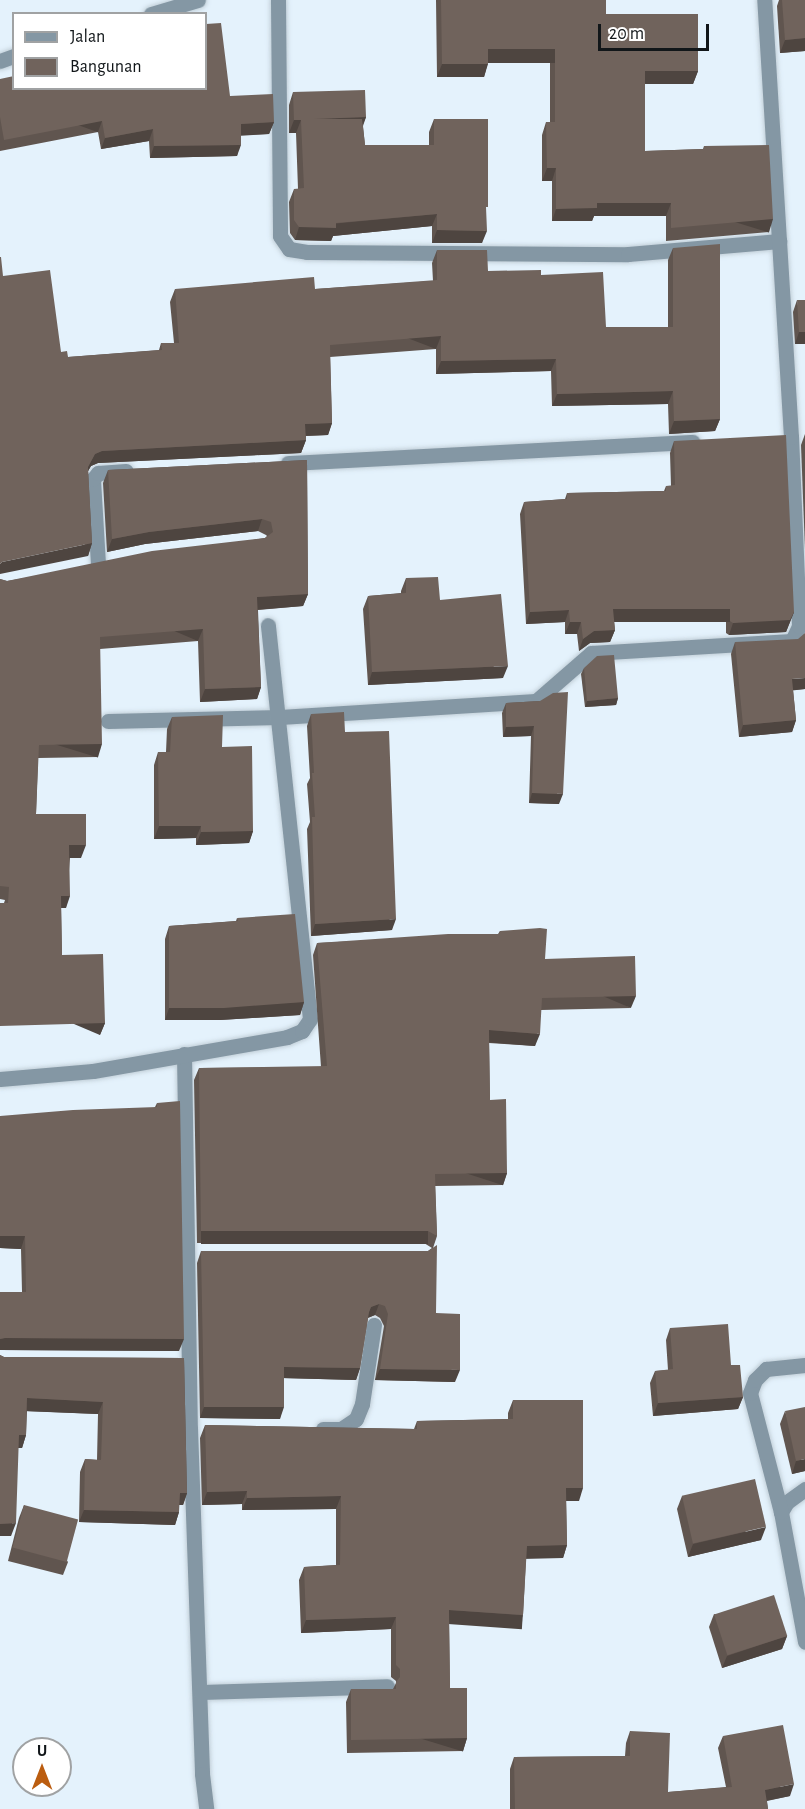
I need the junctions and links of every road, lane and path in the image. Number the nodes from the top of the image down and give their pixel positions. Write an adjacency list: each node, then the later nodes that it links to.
1 (198, 0): 4 (street)
2 (278, 0): 5 (street)
3 (764, 0): 5 (street)
4 (158, 12)
5 (779, 241): 11 (street)
6 (708, 441): 7 (street)
7 (271, 463)
8 (140, 470): 9 (street)
9 (117, 560)
10 (268, 625): 11 (street)
11 (280, 717): 12 (street); 13 (street)
12 (108, 721)
13 (184, 1054): 14 (street); 17 (street)
14 (0, 1079)
15 (374, 1325): 19 (street)
16 (172, 1361): 17 (street)
17 (189, 1361): 24 (street)
18 (805, 1365): 21 (street)
19 (306, 1429)
20 (805, 1489): 21 (street)
21 (781, 1512): 22 (street)
22 (805, 1642)
23 (387, 1686): 24 (street)
24 (201, 1692): 25 (street)
25 (206, 1809)

